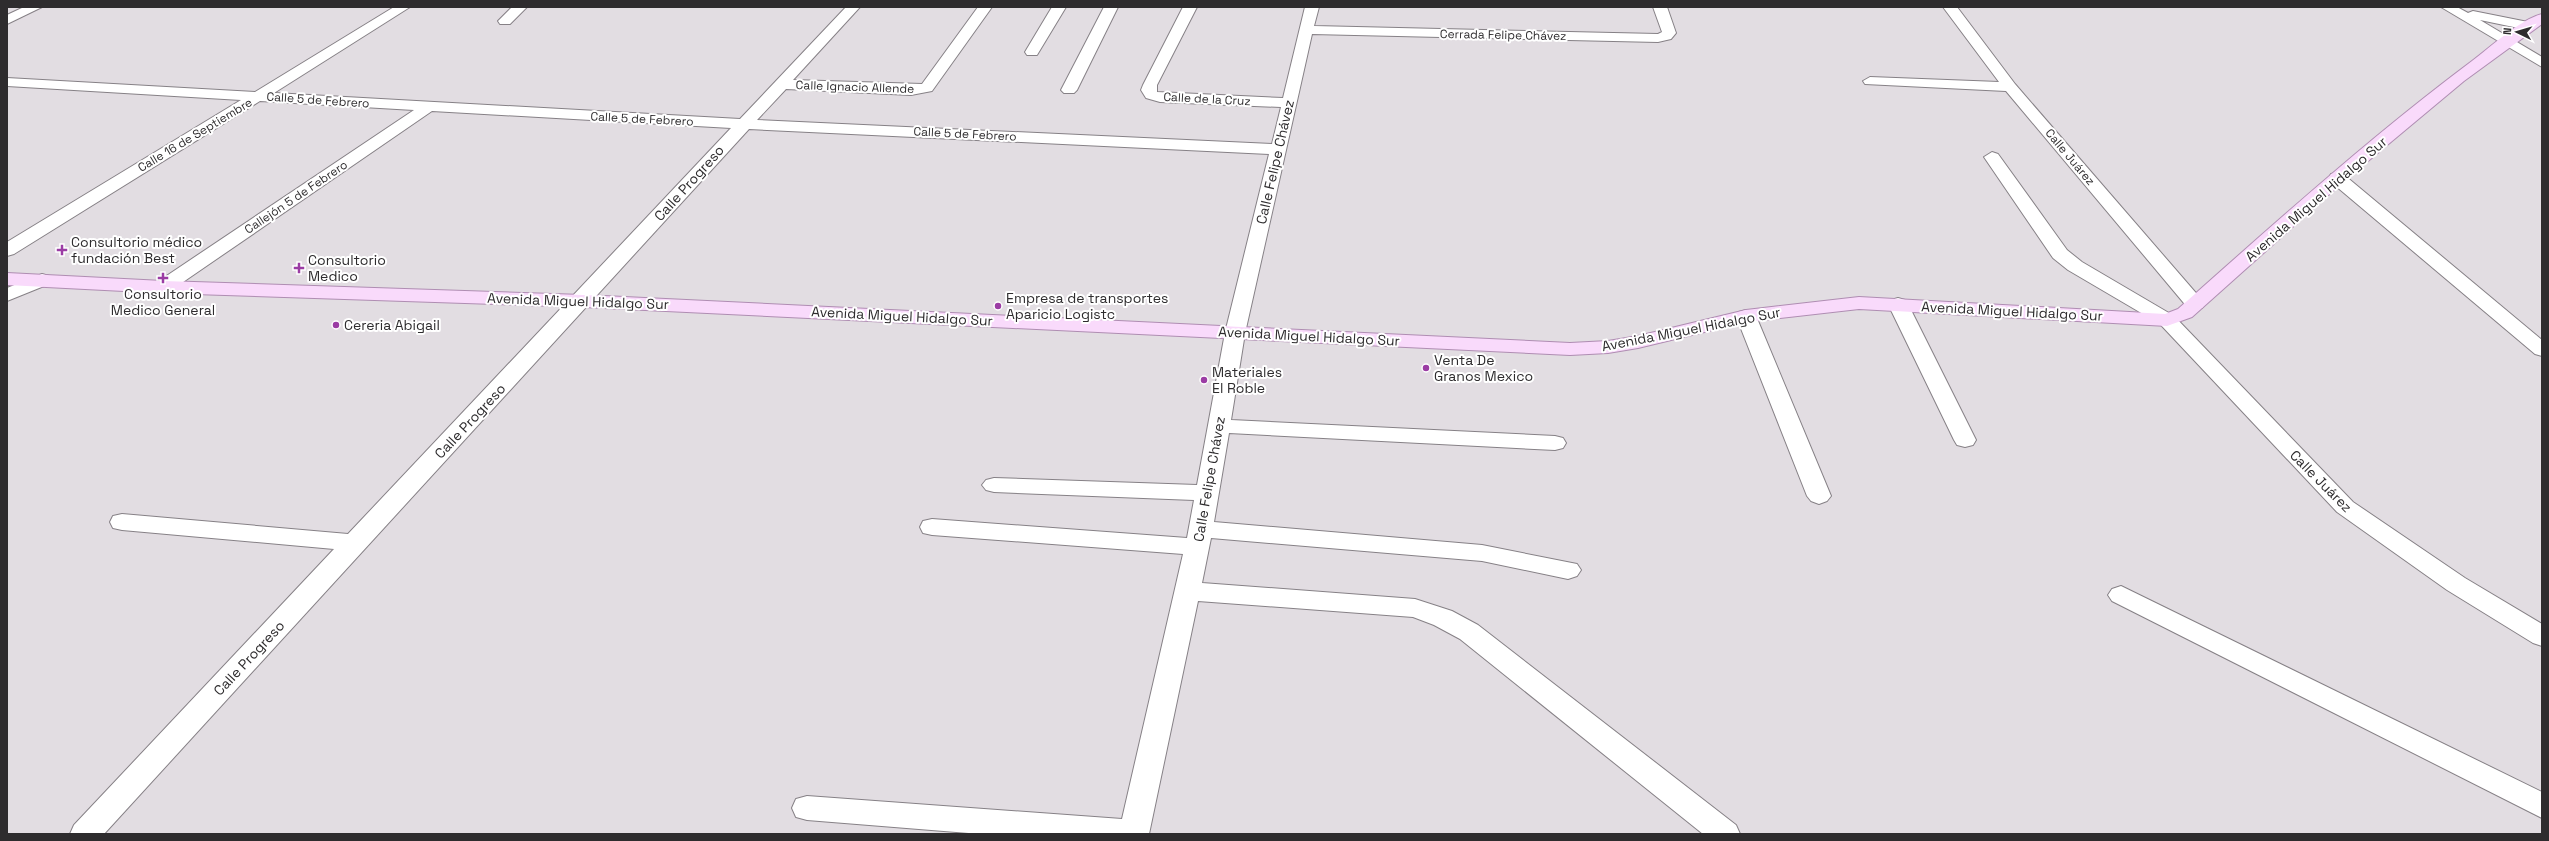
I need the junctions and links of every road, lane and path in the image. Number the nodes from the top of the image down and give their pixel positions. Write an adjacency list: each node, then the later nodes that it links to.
1 (35, 7): 13 (street)
2 (403, 7): 25 (street, Calle 16 de Septiembre)
3 (520, 7): 14 (street)
4 (853, 7): 22 (street, Calle Progreso)
5 (985, 7): 22 (street, Calle Ignacio Allende)
6 (1059, 7): 18 (street)
7 (1111, 7): 24 (street)
8 (1190, 7): 26 (street, Calle de la Cruz)
9 (1312, 7): 16 (street, Calle Felipe Chávez)
10 (1660, 7): 16 (street, Cerrada Felipe Chávez)
11 (1950, 7): 23 (street, Calle Juárez)
12 (2453, 10): 15 (street); 17 (street)
13 (7, 20)
14 (505, 21)
15 (2538, 22): 17 (main road, Avenida Miguel Hidalgo Sur)
16 (1307, 30): 26 (street, Calle Felipe Chávez)
17 (2507, 42): 19 (street); 31 (main road, Avenida Miguel Hidalgo Sur)
18 (1032, 52)
19 (2542, 63)
20 (1870, 81): 23 (street)
21 (7, 82): 25 (street, Calle 5 de Febrero)
22 (780, 84): 28 (street, Calle Progreso)
23 (2010, 87): 39 (street, Calle Juárez)
24 (1069, 90)
25 (260, 95): 27 (street, Calle 5 de Febrero); 32 (street, Calle 16 de Septiembre)
26 (1288, 103): 29 (street, Calle Felipe Chávez)
27 (428, 107): 28 (street, Calle 5 de Febrero); 35 (street, Callejón 5 de Febrero)
28 (742, 124): 29 (street, Calle 5 de Febrero); 37 (street, Calle Progreso)
29 (1277, 149): 42 (street, Calle Felipe Chávez)
30 (1992, 157): 41 (street, Calle Juárez)
31 (2337, 178): 39 (main road, Avenida Miguel Hidalgo Sur); 43 (street)
32 (7, 250)
33 (7, 279): 34 (main road, Avenida Miguel Hidalgo Sur)
34 (42, 280): 35 (main road, Avenida Miguel Hidalgo Sur); 36 (street)
35 (163, 287): 37 (main road, Avenida Miguel Hidalgo Sur)
36 (7, 295)
37 (582, 301): 42 (main road, Avenida Miguel Hidalgo Sur); 53 (street, Calle Progreso)
38 (1898, 304): 40 (main road, Avenida Miguel Hidalgo Sur); 41 (main road, Avenida Miguel Hidalgo Sur); 45 (street)
39 (2196, 304): 41 (main road, Avenida Miguel Hidalgo Sur)
40 (1746, 316): 42 (main road, Avenida Miguel Hidalgo Sur); 49 (street)
41 (2167, 320): 57 (street, Calle Juárez)
42 (1235, 333): 44 (street, Calle Felipe Chávez)
43 (2542, 350)
44 (1220, 426): 46 (street); 48 (street, Calle Felipe Chávez)
45 (1965, 440)
46 (1556, 443)
47 (994, 485): 48 (street)
48 (1207, 493): 52 (street, Calle Felipe Chávez)
49 (1819, 496)
50 (122, 522): 53 (street)
51 (932, 526): 52 (street)
52 (1199, 538): 54 (street); 55 (street, Calle Felipe Chávez)
53 (355, 543): 60 (street, Calle Progreso)
54 (1568, 570)
55 (1188, 591): 61 (street, Calle Felipe Chávez); 62 (street)
56 (2120, 595): 58 (street)
57 (2542, 636)
58 (2542, 806)
59 (807, 808): 61 (street)
60 (85, 834)
61 (1134, 834)
62 (1725, 834)

